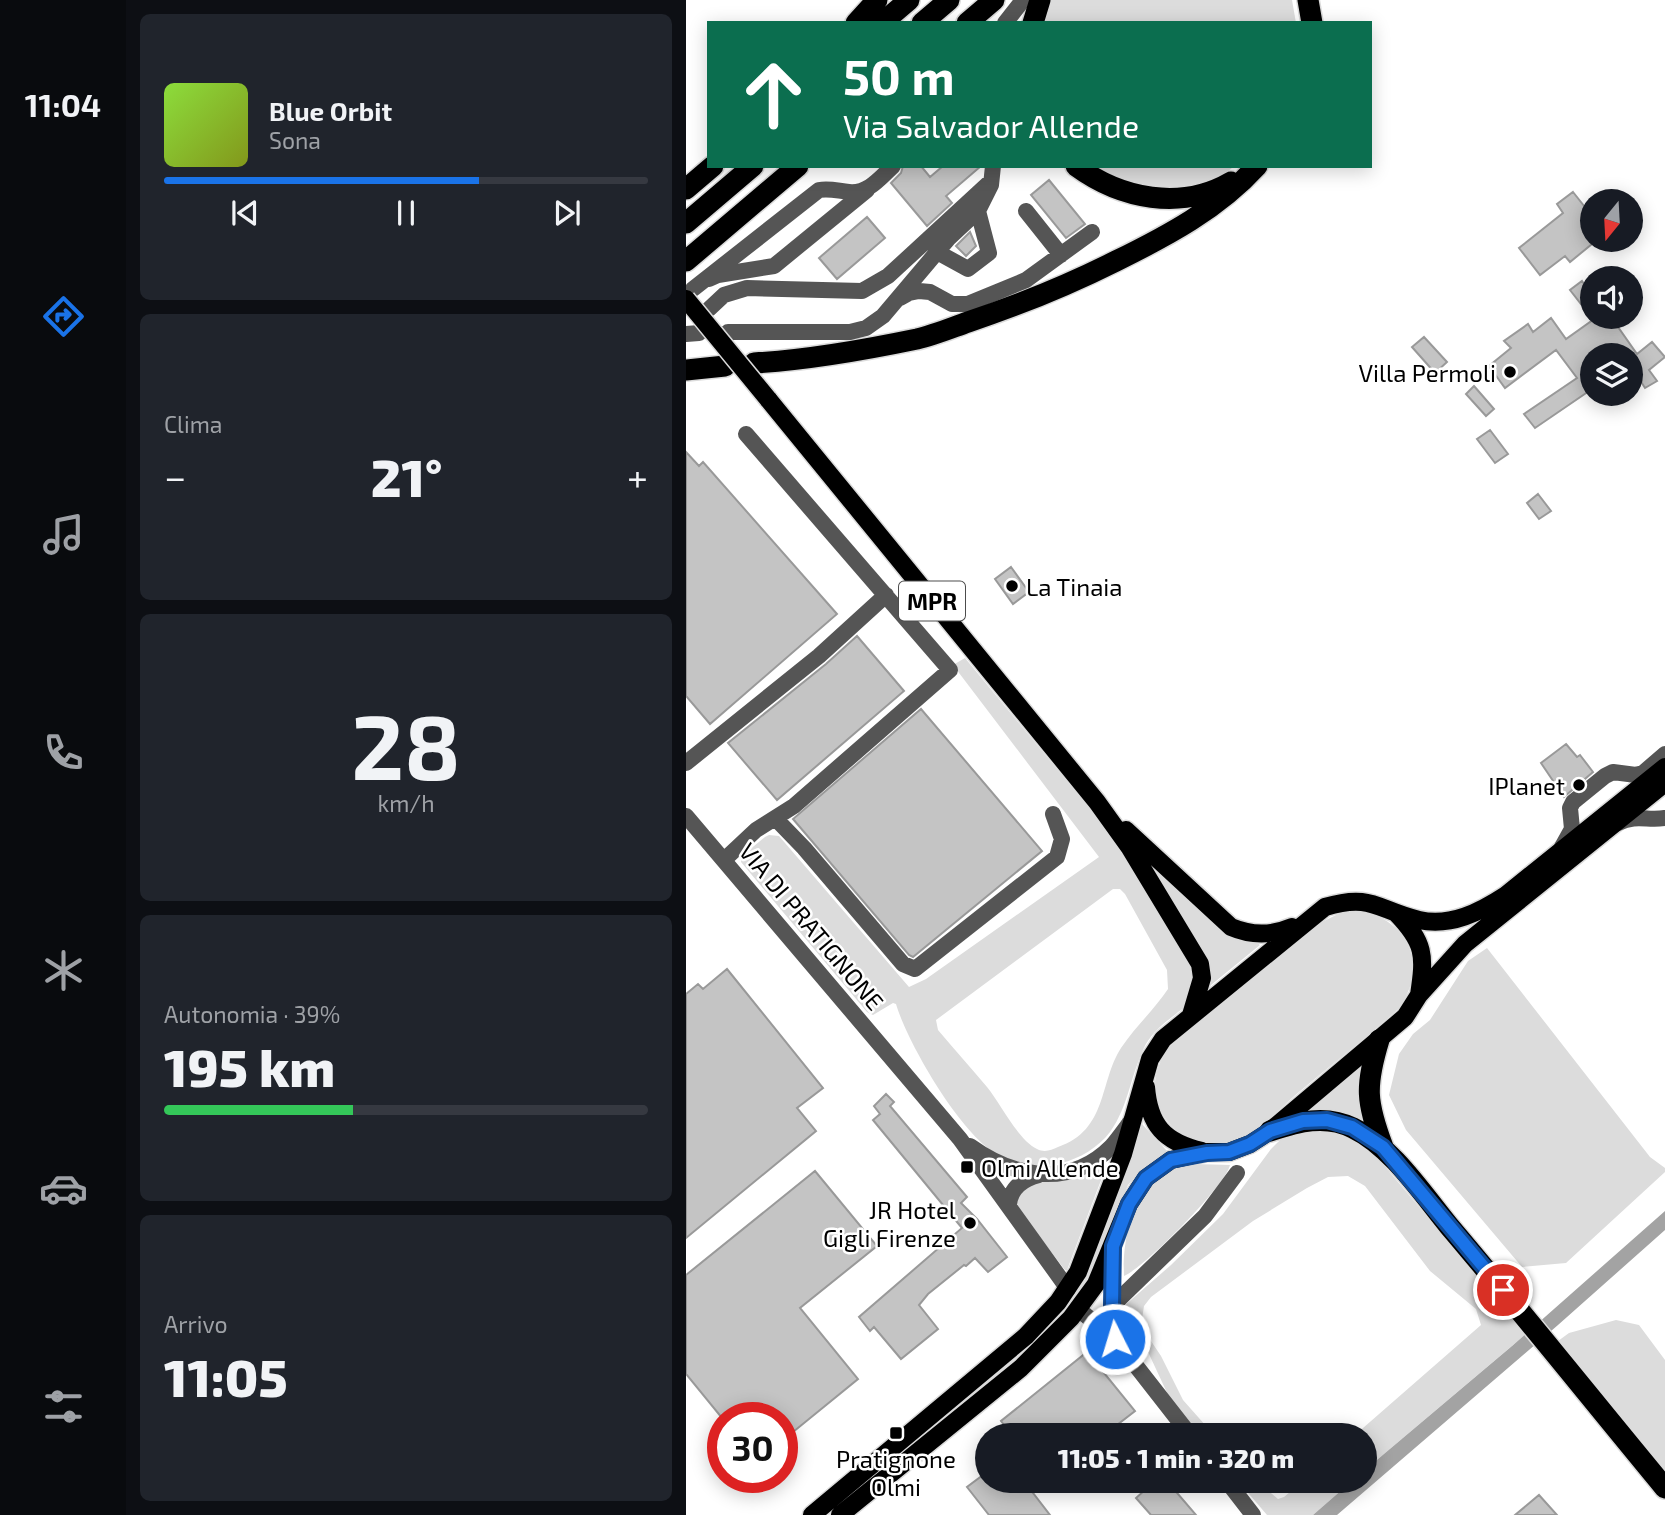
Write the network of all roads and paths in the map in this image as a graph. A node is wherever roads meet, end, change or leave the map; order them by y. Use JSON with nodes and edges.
{"nodes":[{"id":1,"x":877,"y":0,"type":"edge"},
{"id":2,"x":909,"y":0,"type":"edge"},
{"id":3,"x":949,"y":0,"type":"edge"},
{"id":4,"x":994,"y":0,"type":"edge"},
{"id":5,"x":1040,"y":0,"type":"edge"},
{"id":6,"x":1308,"y":0,"type":"edge"},
{"id":7,"x":858,"y":21,"type":"edge"},
{"id":8,"x":884,"y":21,"type":"edge"},
{"id":9,"x":924,"y":21,"type":"edge"},
{"id":10,"x":969,"y":21,"type":"edge"},
{"id":11,"x":1034,"y":21,"type":"edge"},
{"id":12,"x":1312,"y":21,"type":"edge"},
{"id":13,"x":707,"y":154,"type":"edge"},
{"id":14,"x":711,"y":168,"type":"edge"},
{"id":15,"x":751,"y":168,"type":"edge"},
{"id":16,"x":796,"y":168,"type":"edge"},
{"id":17,"x":891,"y":168,"type":"edge"},
{"id":18,"x":1079,"y":168,"type":"edge"},
{"id":19,"x":1253,"y":168,"type":"edge"},
{"id":20,"x":1255,"y":168,"type":"edge"},
{"id":21,"x":686,"y":171,"type":"edge"},
{"id":22,"x":992,"y":173,"type":"edge"},
{"id":23,"x":686,"y":189,"type":"edge"},
{"id":24,"x":867,"y":189,"type":"junction"},
{"id":25,"x":978,"y":211,"type":"junction"},
{"id":26,"x":1026,"y":211,"type":"dead end"},
{"id":27,"x":686,"y":223,"type":"edge"},
{"id":28,"x":1092,"y":232,"type":"dead end"},
{"id":29,"x":936,"y":253,"type":"junction"},
{"id":30,"x":1061,"y":255,"type":"junction"},
{"id":31,"x":686,"y":261,"type":"edge"},
{"id":32,"x":693,"y":290,"type":"edge"},
{"id":33,"x":939,"y":298,"type":"junction"},
{"id":34,"x":895,"y":301,"type":"junction"},
{"id":35,"x":709,"y":309,"type":"dead end"},
{"id":36,"x":728,"y":332,"type":"dead end"},
{"id":37,"x":754,"y":363,"type":"dead end"},
{"id":38,"x":725,"y":366,"type":"dead end"},
{"id":39,"x":686,"y":370,"type":"edge"},
{"id":40,"x":746,"y":434,"type":"dead end"},
{"id":41,"x":886,"y":595,"type":"junction"},
{"id":42,"x":1665,"y":754,"type":"edge"},
{"id":43,"x":686,"y":763,"type":"edge"},
{"id":44,"x":1665,"y":767,"type":"edge"},
{"id":45,"x":1665,"y":783,"type":"edge"},
{"id":46,"x":1097,"y":802,"type":"junction"},
{"id":47,"x":1053,"y":814,"type":"dead end"},
{"id":48,"x":686,"y":816,"type":"edge"},
{"id":49,"x":775,"y":818,"type":"junction"},
{"id":50,"x":1665,"y":818,"type":"edge"},
{"id":51,"x":1615,"y":824,"type":"junction"},
{"id":52,"x":1555,"y":856,"type":"junction"},
{"id":53,"x":724,"y":860,"type":"junction"},
{"id":54,"x":1394,"y":911,"type":"junction"},
{"id":55,"x":1302,"y":923,"type":"junction"},
{"id":56,"x":1419,"y":995,"type":"junction"},
{"id":57,"x":1191,"y":1015,"type":"junction"},
{"id":58,"x":1379,"y":1040,"type":"junction"},
{"id":59,"x":1146,"y":1080,"type":"junction"},
{"id":60,"x":1135,"y":1115,"type":"junction"},
{"id":61,"x":1270,"y":1131,"type":"junction"},
{"id":62,"x":960,"y":1139,"type":"junction"},
{"id":63,"x":1383,"y":1147,"type":"junction"},
{"id":64,"x":1207,"y":1153,"type":"junction"},
{"id":65,"x":1237,"y":1173,"type":"dead end"},
{"id":66,"x":1041,"y":1174,"type":"junction"},
{"id":67,"x":1009,"y":1204,"type":"junction"},
{"id":68,"x":1113,"y":1246,"type":"junction"},
{"id":69,"x":1068,"y":1289,"type":"junction"},
{"id":70,"x":1112,"y":1306,"type":"junction"},
{"id":71,"x":1078,"y":1309,"type":"junction"},
{"id":72,"x":1115,"y":1339,"type":"junction"},
{"id":73,"x":1181,"y":1423,"type":"edge"},
{"id":74,"x":1665,"y":1489,"type":"edge"},
{"id":75,"x":1236,"y":1493,"type":"edge"},
{"id":76,"x":812,"y":1515,"type":"edge"},
{"id":77,"x":840,"y":1515,"type":"edge"},
{"id":78,"x":1253,"y":1515,"type":"edge"}],
"edges":[{"from":1,"to":7,"type":"highway"},
{"from":2,"to":8,"type":"highway"},
{"from":3,"to":9,"type":"highway"},
{"from":4,"to":10,"type":"highway"},
{"from":5,"to":11,"type":"highway"},
{"from":6,"to":12,"type":"highway"},
{"from":13,"to":21,"type":"highway"},
{"from":14,"to":23,"type":"highway"},
{"from":15,"to":27,"type":"highway"},
{"from":16,"to":31,"type":"highway"},
{"from":17,"to":24,"type":"street"},
{"from":18,"to":19,"type":"highway"},
{"from":20,"to":37,"type":"highway"},
{"from":22,"to":25,"type":"street"},
{"from":22,"to":35,"type":"street"},
{"from":24,"to":32,"type":"street"},
{"from":24,"to":32,"type":"street"},
{"from":25,"to":29,"type":"street"},
{"from":25,"to":29,"type":"street"},
{"from":26,"to":30,"type":"street"},
{"from":28,"to":30,"type":"street"},
{"from":29,"to":33,"type":"street"},
{"from":29,"to":34,"type":"street"},
{"from":30,"to":33,"type":"street"},
{"from":32,"to":46,"type":"main road","number":"MPR","bridge":true},
{"from":33,"to":34,"type":"street"},
{"from":34,"to":36,"type":"street"},
{"from":38,"to":39,"type":"highway"},
{"from":40,"to":41,"type":"street"},
{"from":41,"to":43,"type":"street"},
{"from":41,"to":49,"type":"street"},
{"from":42,"to":52,"type":"street"},
{"from":44,"to":52,"type":"main road"},
{"from":45,"to":51,"type":"main road"},
{"from":46,"to":55,"type":"main road","number":"MPR"},
{"from":46,"to":57,"type":"main road","number":"MPR"},
{"from":47,"to":49,"type":"street"},
{"from":48,"to":53,"type":"street","name":"VIA DI PRATIGNONE"},
{"from":49,"to":53,"type":"street"},
{"from":50,"to":51,"type":"street"},
{"from":51,"to":56,"type":"main road"},
{"from":52,"to":54,"type":"main road"},
{"from":53,"to":62,"type":"street","name":"VIA DI PRATIGNONE"},
{"from":54,"to":55,"type":"main road"},
{"from":54,"to":56,"type":"main road"},
{"from":55,"to":57,"type":"main road"},
{"from":56,"to":58,"type":"main road"},
{"from":57,"to":59,"type":"main road"},
{"from":58,"to":61,"type":"main road"},
{"from":58,"to":63,"type":"highway"},
{"from":59,"to":60,"type":"main road"},
{"from":59,"to":64,"type":"main road"},
{"from":60,"to":66,"type":"street"},
{"from":60,"to":69,"type":"main road"},
{"from":61,"to":63,"type":"highway"},
{"from":61,"to":64,"type":"main road"},
{"from":62,"to":66,"type":"street"},
{"from":62,"to":67,"type":"street"},
{"from":63,"to":74,"type":"highway"},
{"from":64,"to":68,"type":"main road"},
{"from":65,"to":70,"type":"street"},
{"from":66,"to":67,"type":"street"},
{"from":67,"to":69,"type":"street"},
{"from":68,"to":70,"type":"street"},
{"from":68,"to":71,"type":"main road"},
{"from":69,"to":76,"type":"main road"},
{"from":70,"to":72,"type":"street"},
{"from":71,"to":72,"type":"street"},
{"from":71,"to":77,"type":"main road"},
{"from":72,"to":73,"type":"street"},
{"from":75,"to":78,"type":"street"}]}
